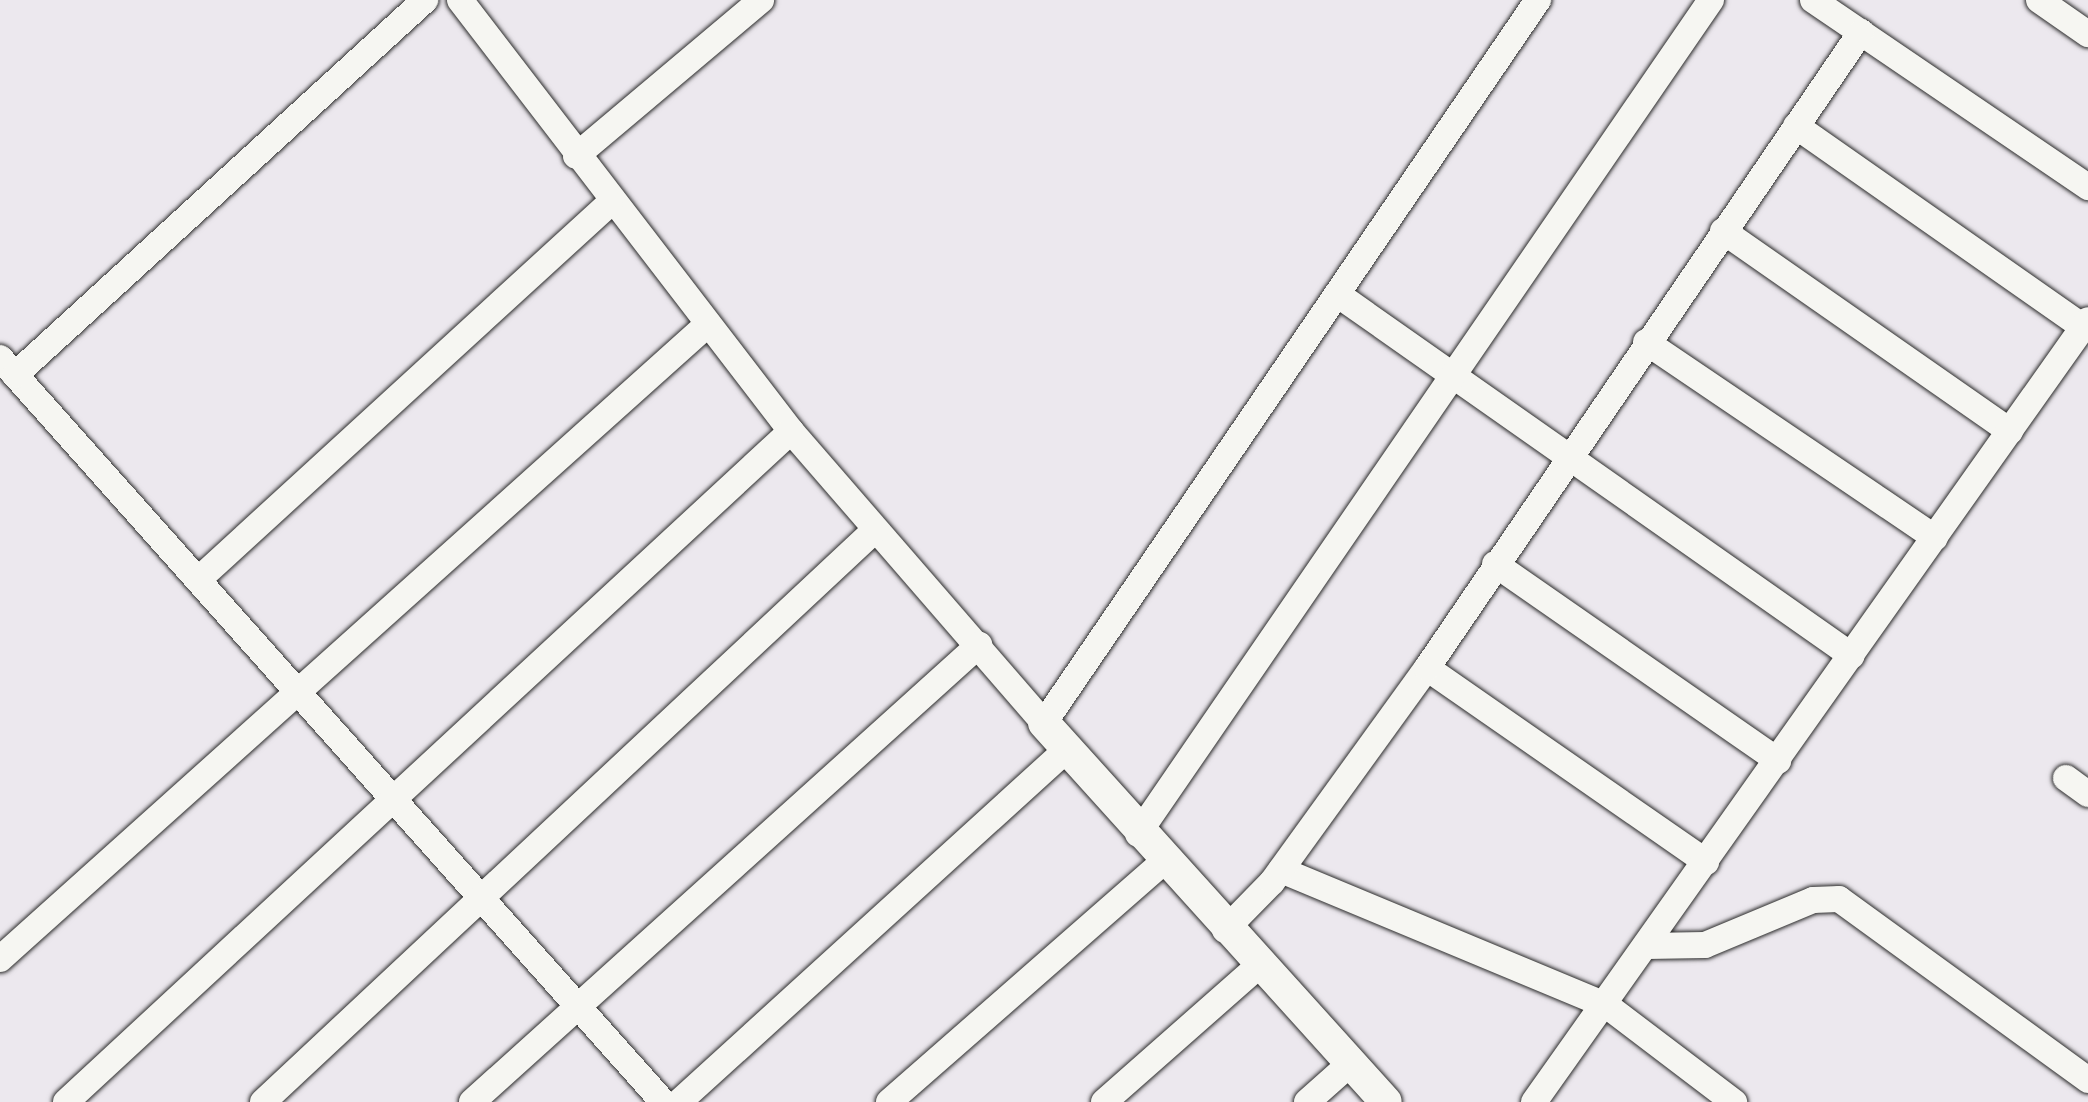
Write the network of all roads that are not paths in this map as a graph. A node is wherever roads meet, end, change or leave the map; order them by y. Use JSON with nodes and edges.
{"nodes":[{"id":1,"x":425,"y":0,"type":"edge"},
{"id":2,"x":460,"y":0,"type":"edge"},
{"id":3,"x":761,"y":0,"type":"edge"},
{"id":4,"x":1538,"y":0,"type":"edge"},
{"id":5,"x":1711,"y":0,"type":"edge"},
{"id":6,"x":1813,"y":0,"type":"edge"},
{"id":7,"x":2039,"y":0,"type":"edge"},
{"id":8,"x":1861,"y":32,"type":"junction"},
{"id":9,"x":2088,"y":34,"type":"edge"},
{"id":10,"x":1796,"y":126,"type":"junction"},
{"id":11,"x":576,"y":156,"type":"junction"},
{"id":12,"x":2088,"y":187,"type":"edge"},
{"id":13,"x":610,"y":203,"type":"junction"},
{"id":14,"x":1723,"y":231,"type":"junction"},
{"id":15,"x":1337,"y":294,"type":"junction"},
{"id":16,"x":708,"y":324,"type":"junction"},
{"id":17,"x":2086,"y":324,"type":"edge"},
{"id":18,"x":1646,"y":342,"type":"junction"},
{"id":19,"x":7,"y":367,"type":"edge"},
{"id":20,"x":1454,"y":376,"type":"junction"},
{"id":21,"x":791,"y":431,"type":"junction"},
{"id":22,"x":2010,"y":431,"type":"junction"},
{"id":23,"x":1567,"y":456,"type":"junction"},
{"id":24,"x":875,"y":530,"type":"junction"},
{"id":25,"x":1935,"y":538,"type":"junction"},
{"id":26,"x":1495,"y":564,"type":"junction"},
{"id":27,"x":198,"y":580,"type":"junction"},
{"id":28,"x":979,"y":645,"type":"junction"},
{"id":29,"x":1852,"y":656,"type":"junction"},
{"id":30,"x":1427,"y":668,"type":"junction"},
{"id":31,"x":294,"y":688,"type":"junction"},
{"id":32,"x":1044,"y":723,"type":"junction"},
{"id":33,"x":1065,"y":751,"type":"junction"},
{"id":34,"x":1778,"y":761,"type":"junction"},
{"id":35,"x":2066,"y":778,"type":"dead end"},
{"id":36,"x":2088,"y":794,"type":"edge"},
{"id":37,"x":394,"y":800,"type":"junction"},
{"id":38,"x":1138,"y":834,"type":"junction"},
{"id":39,"x":1163,"y":862,"type":"junction"},
{"id":40,"x":1706,"y":862,"type":"junction"},
{"id":41,"x":1281,"y":870,"type":"junction"},
{"id":42,"x":481,"y":898,"type":"junction"},
{"id":43,"x":1225,"y":930,"type":"junction"},
{"id":44,"x":1647,"y":946,"type":"junction"},
{"id":45,"x":0,"y":959,"type":"edge"},
{"id":46,"x":1258,"y":966,"type":"junction"},
{"id":47,"x":1606,"y":1005,"type":"junction"},
{"id":48,"x":578,"y":1007,"type":"junction"},
{"id":49,"x":1351,"y":1063,"type":"junction"},
{"id":50,"x":2088,"y":1080,"type":"edge"},
{"id":51,"x":66,"y":1102,"type":"edge"},
{"id":52,"x":263,"y":1102,"type":"edge"},
{"id":53,"x":472,"y":1102,"type":"edge"},
{"id":54,"x":663,"y":1102,"type":"edge"},
{"id":55,"x":679,"y":1102,"type":"edge"},
{"id":56,"x":889,"y":1102,"type":"edge"},
{"id":57,"x":1104,"y":1102,"type":"edge"},
{"id":58,"x":1307,"y":1102,"type":"edge"},
{"id":59,"x":1386,"y":1102,"type":"edge"},
{"id":60,"x":1534,"y":1102,"type":"edge"},
{"id":61,"x":1734,"y":1102,"type":"edge"}],
"edges":[{"from":1,"to":19,"type":"street"},
{"from":2,"to":11,"type":"street"},
{"from":3,"to":11,"type":"street"},
{"from":4,"to":15,"type":"street"},
{"from":5,"to":20,"type":"street"},
{"from":6,"to":8,"type":"street"},
{"from":7,"to":9,"type":"street"},
{"from":8,"to":10,"type":"street"},
{"from":8,"to":12,"type":"street"},
{"from":10,"to":14,"type":"street"},
{"from":10,"to":17,"type":"street"},
{"from":11,"to":13,"type":"street"},
{"from":13,"to":16,"type":"street"},
{"from":13,"to":27,"type":"street"},
{"from":14,"to":18,"type":"street"},
{"from":14,"to":22,"type":"street"},
{"from":15,"to":20,"type":"street"},
{"from":15,"to":32,"type":"street"},
{"from":16,"to":21,"type":"street"},
{"from":16,"to":31,"type":"street"},
{"from":17,"to":22,"type":"street"},
{"from":18,"to":23,"type":"street"},
{"from":18,"to":25,"type":"street"},
{"from":19,"to":27,"type":"street"},
{"from":20,"to":23,"type":"street"},
{"from":20,"to":38,"type":"street"},
{"from":21,"to":24,"type":"street"},
{"from":21,"to":37,"type":"street"},
{"from":22,"to":25,"type":"street"},
{"from":23,"to":26,"type":"street"},
{"from":23,"to":29,"type":"street"},
{"from":24,"to":28,"type":"street"},
{"from":24,"to":42,"type":"street"},
{"from":25,"to":29,"type":"street"},
{"from":26,"to":30,"type":"street"},
{"from":26,"to":34,"type":"street"},
{"from":27,"to":31,"type":"street"},
{"from":28,"to":32,"type":"street"},
{"from":28,"to":48,"type":"street"},
{"from":29,"to":34,"type":"street"},
{"from":30,"to":40,"type":"street"},
{"from":30,"to":41,"type":"street"},
{"from":31,"to":37,"type":"street"},
{"from":31,"to":45,"type":"street"},
{"from":32,"to":33,"type":"street"},
{"from":33,"to":38,"type":"street"},
{"from":33,"to":55,"type":"street"},
{"from":34,"to":40,"type":"street"},
{"from":35,"to":36,"type":"street"},
{"from":37,"to":42,"type":"street"},
{"from":37,"to":51,"type":"street"},
{"from":38,"to":39,"type":"street"},
{"from":39,"to":43,"type":"street"},
{"from":39,"to":56,"type":"street"},
{"from":40,"to":44,"type":"street"},
{"from":41,"to":43,"type":"street"},
{"from":41,"to":47,"type":"street"},
{"from":42,"to":48,"type":"street"},
{"from":42,"to":52,"type":"street"},
{"from":43,"to":46,"type":"street"},
{"from":44,"to":47,"type":"street"},
{"from":44,"to":50,"type":"street"},
{"from":46,"to":49,"type":"street"},
{"from":46,"to":57,"type":"street"},
{"from":47,"to":60,"type":"street"},
{"from":47,"to":61,"type":"street"},
{"from":48,"to":53,"type":"street"},
{"from":48,"to":54,"type":"street"},
{"from":49,"to":58,"type":"street"},
{"from":49,"to":59,"type":"street"}]}
